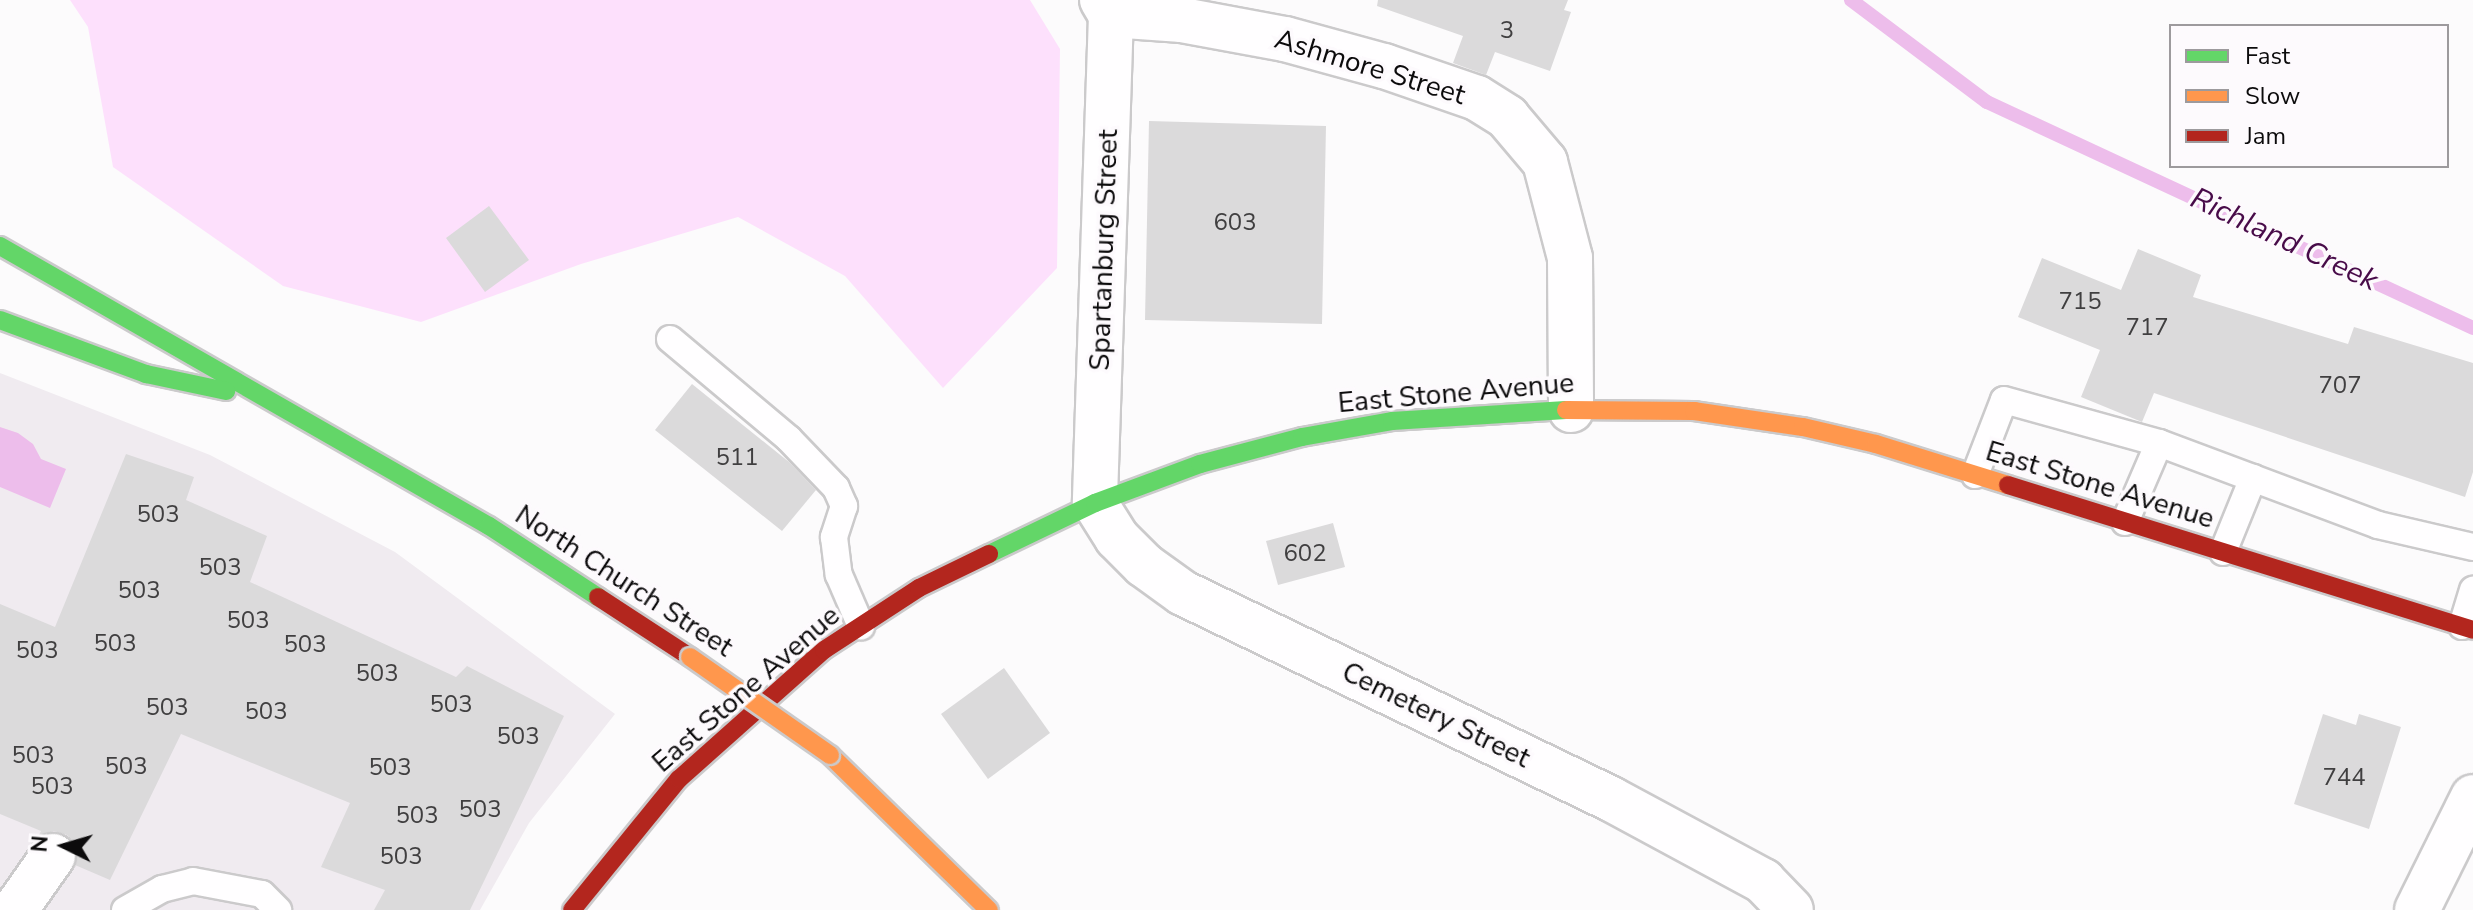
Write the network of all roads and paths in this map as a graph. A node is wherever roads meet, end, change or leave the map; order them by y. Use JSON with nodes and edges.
{"nodes":[{"id":1,"x":1106,"y":8,"type":"edge"},
{"id":2,"x":0,"y":246,"type":"edge"},
{"id":3,"x":28,"y":283,"type":"dead end"},
{"id":4,"x":96,"y":303,"type":"junction"},
{"id":5,"x":0,"y":320,"type":"edge"},
{"id":6,"x":670,"y":339,"type":"dead end"},
{"id":7,"x":271,"y":401,"type":"junction"},
{"id":8,"x":1571,"y":410,"type":"junction"},
{"id":9,"x":2159,"y":443,"type":"junction"},
{"id":10,"x":1975,"y":475,"type":"junction"},
{"id":11,"x":2253,"y":478,"type":"junction"},
{"id":12,"x":1095,"y":503,"type":"junction"},
{"id":13,"x":2125,"y":522,"type":"junction"},
{"id":14,"x":2473,"y":547,"type":"edge"},
{"id":15,"x":2223,"y":552,"type":"junction"},
{"id":16,"x":2473,"y":590,"type":"edge"},
{"id":17,"x":861,"y":626,"type":"junction"},
{"id":18,"x":2468,"y":628,"type":"edge"},
{"id":19,"x":2473,"y":797,"type":"edge"},
{"id":20,"x":53,"y":856,"type":"dead end"},
{"id":21,"x":0,"y":893,"type":"edge"},
{"id":22,"x":15,"y":910,"type":"edge"},
{"id":23,"x":42,"y":910,"type":"edge"},
{"id":24,"x":125,"y":910,"type":"edge"},
{"id":25,"x":278,"y":910,"type":"edge"},
{"id":26,"x":572,"y":910,"type":"edge"},
{"id":27,"x":989,"y":910,"type":"edge"},
{"id":28,"x":1791,"y":910,"type":"edge"},
{"id":29,"x":2417,"y":910,"type":"edge"}],
"edges":[{"from":1,"to":8,"type":"street","name":"Ashmore Street"},
{"from":1,"to":12,"type":"street","name":"Spartanburg Street"},
{"from":2,"to":4,"type":"main road","name":"North Church Street"},
{"from":3,"to":4,"type":"main road"},
{"from":4,"to":7,"type":"main road","name":"North Church Street"},
{"from":5,"to":7,"type":"main road","name":"North Church Street"},
{"from":6,"to":17,"type":"lane"},
{"from":7,"to":27,"type":"main road","name":"North Church Street","bridge":true},
{"from":8,"to":10,"type":"main road","name":"East Stone Avenue"},
{"from":8,"to":12,"type":"main road","name":"East Stone Avenue"},
{"from":9,"to":10,"type":"lane"},
{"from":9,"to":11,"type":"lane"},
{"from":9,"to":13,"type":"lane"},
{"from":10,"to":13,"type":"main road","name":"East Stone Avenue"},
{"from":11,"to":14,"type":"lane"},
{"from":11,"to":15,"type":"lane"},
{"from":12,"to":17,"type":"main road","name":"East Stone Avenue"},
{"from":12,"to":28,"type":"street","name":"Cemetery Street"},
{"from":13,"to":15,"type":"main road","name":"East Stone Avenue"},
{"from":15,"to":18,"type":"main road","name":"East Stone Avenue"},
{"from":16,"to":18,"type":"lane"},
{"from":17,"to":26,"type":"main road","name":"East Stone Avenue"},
{"from":19,"to":29,"type":"street"},
{"from":20,"to":22,"type":"street","bridge":true},
{"from":21,"to":23,"type":"lane"},
{"from":24,"to":25,"type":"lane"}]}
